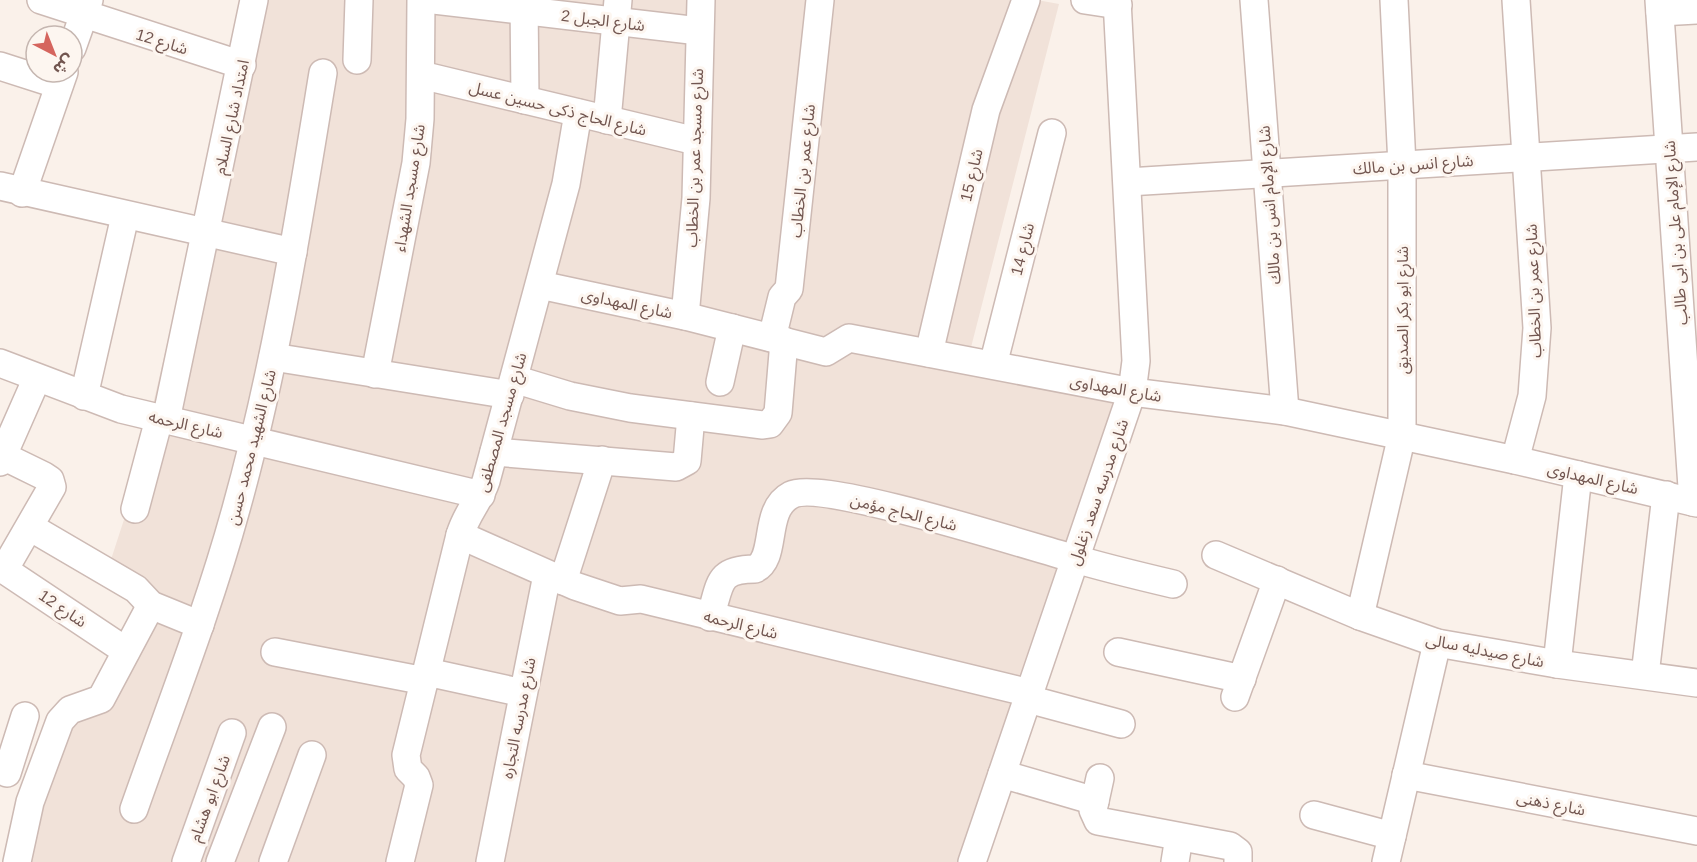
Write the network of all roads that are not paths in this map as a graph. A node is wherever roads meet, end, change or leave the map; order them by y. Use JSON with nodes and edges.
{"nodes":[{"id":1,"x":40,"y":0,"type":"edge"},
{"id":2,"x":254,"y":0,"type":"edge"},
{"id":3,"x":359,"y":0,"type":"edge"},
{"id":4,"x":421,"y":0,"type":"edge"},
{"id":5,"x":434,"y":0,"type":"edge"},
{"id":6,"x":701,"y":0,"type":"edge"},
{"id":7,"x":820,"y":0,"type":"edge"},
{"id":8,"x":1026,"y":0,"type":"edge"},
{"id":9,"x":1085,"y":0,"type":"edge"},
{"id":10,"x":1254,"y":0,"type":"edge"},
{"id":11,"x":1394,"y":0,"type":"edge"},
{"id":12,"x":1516,"y":0,"type":"edge"},
{"id":13,"x":1118,"y":3,"type":"edge"},
{"id":14,"x":524,"y":6,"type":"edge"},
{"id":15,"x":1659,"y":6,"type":"edge"},
{"id":16,"x":86,"y":8,"type":"edge"},
{"id":17,"x":1697,"y":10,"type":"edge"},
{"id":18,"x":617,"y":11,"type":"edge"},
{"id":19,"x":80,"y":24,"type":"edge"},
{"id":20,"x":699,"y":31,"type":"junction"},
{"id":21,"x":357,"y":60,"type":"dead end"},
{"id":22,"x":242,"y":65,"type":"junction"},
{"id":23,"x":0,"y":66,"type":"edge"},
{"id":24,"x":24,"y":71,"type":"edge"},
{"id":25,"x":323,"y":74,"type":"dead end"},
{"id":26,"x":421,"y":75,"type":"junction"},
{"id":27,"x":59,"y":84,"type":"edge"},
{"id":28,"x":525,"y":100,"type":"junction"},
{"id":29,"x":578,"y":113,"type":"junction"},
{"id":30,"x":607,"y":120,"type":"junction"},
{"id":31,"x":1052,"y":134,"type":"dead end"},
{"id":32,"x":696,"y":141,"type":"junction"},
{"id":33,"x":1697,"y":147,"type":"edge"},
{"id":34,"x":1669,"y":148,"type":"junction"},
{"id":35,"x":1526,"y":157,"type":"junction"},
{"id":36,"x":1402,"y":165,"type":"junction"},
{"id":37,"x":1267,"y":173,"type":"junction"},
{"id":38,"x":1128,"y":182,"type":"junction"},
{"id":39,"x":11,"y":189,"type":"edge"},
{"id":40,"x":125,"y":216,"type":"junction"},
{"id":41,"x":207,"y":234,"type":"junction"},
{"id":42,"x":293,"y":252,"type":"junction"},
{"id":43,"x":540,"y":285,"type":"junction"},
{"id":44,"x":685,"y":316,"type":"junction"},
{"id":45,"x":732,"y":328,"type":"junction"},
{"id":46,"x":778,"y":340,"type":"junction"},
{"id":47,"x":928,"y":353,"type":"junction"},
{"id":48,"x":273,"y":357,"type":"junction"},
{"id":49,"x":0,"y":363,"type":"edge"},
{"id":50,"x":993,"y":365,"type":"junction"},
{"id":51,"x":375,"y":374,"type":"junction"},
{"id":52,"x":37,"y":378,"type":"junction"},
{"id":53,"x":720,"y":382,"type":"dead end"},
{"id":54,"x":512,"y":387,"type":"junction"},
{"id":55,"x":1132,"y":392,"type":"junction"},
{"id":56,"x":84,"y":396,"type":"junction"},
{"id":57,"x":1285,"y":411,"type":"junction"},
{"id":58,"x":691,"y":416,"type":"junction"},
{"id":59,"x":162,"y":420,"type":"junction"},
{"id":60,"x":1402,"y":435,"type":"junction"},
{"id":61,"x":254,"y":440,"type":"junction"},
{"id":62,"x":495,"y":452,"type":"junction"},
{"id":63,"x":1,"y":459,"type":"edge"},
{"id":64,"x":602,"y":460,"type":"junction"},
{"id":65,"x":1515,"y":460,"type":"junction"},
{"id":66,"x":1578,"y":474,"type":"junction"},
{"id":67,"x":482,"y":495,"type":"junction"},
{"id":68,"x":1666,"y":495,"type":"junction"},
{"id":69,"x":1695,"y":502,"type":"edge"},
{"id":70,"x":135,"y":509,"type":"dead end"},
{"id":71,"x":30,"y":527,"type":"junction"},
{"id":72,"x":460,"y":535,"type":"junction"},
{"id":73,"x":1216,"y":555,"type":"dead end"},
{"id":74,"x":1074,"y":559,"type":"junction"},
{"id":75,"x":2,"y":568,"type":"edge"},
{"id":76,"x":555,"y":578,"type":"junction"},
{"id":77,"x":1277,"y":580,"type":"junction"},
{"id":78,"x":1173,"y":584,"type":"dead end"},
{"id":79,"x":151,"y":605,"type":"junction"},
{"id":80,"x":1360,"y":616,"type":"junction"},
{"id":81,"x":710,"y":617,"type":"junction"},
{"id":82,"x":200,"y":625,"type":"junction"},
{"id":83,"x":1437,"y":643,"type":"junction"},
{"id":84,"x":126,"y":651,"type":"junction"},
{"id":85,"x":275,"y":652,"type":"dead end"},
{"id":86,"x":1118,"y":652,"type":"dead end"},
{"id":87,"x":1557,"y":664,"type":"junction"},
{"id":88,"x":1645,"y":675,"type":"junction"},
{"id":89,"x":426,"y":676,"type":"junction"},
{"id":90,"x":1697,"y":683,"type":"edge"},
{"id":91,"x":523,"y":693,"type":"junction"},
{"id":92,"x":1029,"y":696,"type":"junction"},
{"id":93,"x":25,"y":716,"type":"dead end"},
{"id":94,"x":1121,"y":724,"type":"dead end"},
{"id":95,"x":272,"y":727,"type":"dead end"},
{"id":96,"x":232,"y":733,"type":"dead end"},
{"id":97,"x":312,"y":755,"type":"dead end"},
{"id":98,"x":3,"y":772,"type":"edge"},
{"id":99,"x":1002,"y":774,"type":"junction"},
{"id":100,"x":1406,"y":775,"type":"junction"},
{"id":101,"x":37,"y":782,"type":"junction"},
{"id":102,"x":134,"y":809,"type":"dead end"},
{"id":103,"x":1314,"y":815,"type":"dead end"},
{"id":104,"x":1697,"y":831,"type":"edge"},
{"id":105,"x":1389,"y":849,"type":"edge"},
{"id":106,"x":1177,"y":850,"type":"edge"},
{"id":107,"x":16,"y":862,"type":"edge"},
{"id":108,"x":186,"y":862,"type":"edge"},
{"id":109,"x":220,"y":862,"type":"edge"},
{"id":110,"x":273,"y":862,"type":"edge"},
{"id":111,"x":400,"y":862,"type":"edge"},
{"id":112,"x":490,"y":862,"type":"edge"},
{"id":113,"x":972,"y":862,"type":"edge"},
{"id":114,"x":1238,"y":862,"type":"edge"}],
"edges":[{"from":1,"to":16,"type":"street","name":"شارع 12"},
{"from":2,"to":22,"type":"street","name":"امتداد شارع السلام"},
{"from":3,"to":21,"type":"street"},
{"from":4,"to":26,"type":"street","name":"شارع مسجد الشهداء"},
{"from":5,"to":14,"type":"street","name":"شارع الجبل 2"},
{"from":6,"to":20,"type":"street","name":"شارع مسجد عمر بن الخطاب"},
{"from":7,"to":46,"type":"street","name":"شارع عمر بن الخطاب"},
{"from":8,"to":47,"type":"street","name":"شارع 15"},
{"from":9,"to":13,"type":"street"},
{"from":10,"to":37,"type":"street","name":"شارع الإمام انس بن مالك"},
{"from":11,"to":36,"type":"street","name":"شارع ابو بكر الصديق"},
{"from":12,"to":35,"type":"street","name":"شارع عمر بن الخطاب"},
{"from":13,"to":38,"type":"street","name":"شارع مدرسه سعد زغلول"},
{"from":14,"to":18,"type":"street","name":"شارع الجبل 2"},
{"from":14,"to":28,"type":"street"},
{"from":15,"to":17,"type":"street"},
{"from":15,"to":34,"type":"street","name":"شارع الإمام على بن ابى طالب"},
{"from":16,"to":19,"type":"street"},
{"from":16,"to":22,"type":"street","name":"شارع 12"},
{"from":18,"to":20,"type":"street","name":"شارع الجبل 2"},
{"from":18,"to":30,"type":"street"},
{"from":20,"to":32,"type":"street","name":"شارع مسجد عمر بن الخطاب"},
{"from":22,"to":41,"type":"street","name":"امتداد شارع السلام"},
{"from":23,"to":24,"type":"street"},
{"from":25,"to":42,"type":"street","name":"شارع الشهيد محمد حسن"},
{"from":26,"to":28,"type":"street","name":"شارع الحاج ذكى حسين عسل"},
{"from":26,"to":51,"type":"street","name":"شارع مسجد الشهداء"},
{"from":27,"to":39,"type":"street"},
{"from":28,"to":29,"type":"street","name":"شارع الحاج ذكى حسين عسل"},
{"from":29,"to":30,"type":"street","name":"شارع الحاج ذكى حسين عسل"},
{"from":29,"to":43,"type":"street","name":"شارع مسجد المصطفى"},
{"from":30,"to":32,"type":"street","name":"شارع الحاج ذكى حسين عسل"},
{"from":31,"to":50,"type":"street","name":"شارع 14"},
{"from":32,"to":44,"type":"street","name":"شارع مسجد عمر بن الخطاب"},
{"from":33,"to":34,"type":"street","name":"شارع انس بن مالك"},
{"from":34,"to":35,"type":"street","name":"شارع انس بن مالك"},
{"from":34,"to":69,"type":"street","name":"شارع الإمام على بن ابى طالب"},
{"from":35,"to":36,"type":"street","name":"شارع انس بن مالك"},
{"from":35,"to":65,"type":"street","name":"شارع عمر بن الخطاب"},
{"from":36,"to":37,"type":"street","name":"شارع انس بن مالك"},
{"from":36,"to":60,"type":"street","name":"شارع ابو بكر الصديق"},
{"from":37,"to":38,"type":"street","name":"شارع انس بن مالك"},
{"from":37,"to":57,"type":"street","name":"شارع الإمام انس بن مالك"},
{"from":38,"to":55,"type":"street","name":"شارع مدرسه سعد زغلول"},
{"from":39,"to":40,"type":"street"},
{"from":40,"to":41,"type":"street"},
{"from":40,"to":56,"type":"street"},
{"from":41,"to":42,"type":"street"},
{"from":41,"to":59,"type":"street","name":"امتداد شارع السلام"},
{"from":42,"to":48,"type":"street","name":"شارع الشهيد محمد حسن"},
{"from":43,"to":44,"type":"street","name":"شارع المهداوى"},
{"from":43,"to":54,"type":"street","name":"شارع مسجد المصطفى"},
{"from":44,"to":45,"type":"street","name":"شارع المهداوى"},
{"from":45,"to":46,"type":"street","name":"شارع المهداوى"},
{"from":45,"to":53,"type":"street"},
{"from":46,"to":47,"type":"street","name":"شارع المهداوى"},
{"from":46,"to":58,"type":"street","name":"شارع عمر بن الخطاب"},
{"from":47,"to":50,"type":"street","name":"شارع المهداوى"},
{"from":48,"to":51,"type":"street"},
{"from":48,"to":61,"type":"street","name":"شارع الشهيد محمد حسن"},
{"from":49,"to":52,"type":"street","name":"شارع الرحمه"},
{"from":50,"to":55,"type":"street","name":"شارع المهداوى"},
{"from":51,"to":54,"type":"street"},
{"from":52,"to":56,"type":"street","name":"شارع الرحمه"},
{"from":52,"to":63,"type":"street"},
{"from":54,"to":58,"type":"street"},
{"from":54,"to":62,"type":"street","name":"شارع مسجد المصطفى"},
{"from":55,"to":57,"type":"street","name":"شارع المهداوى"},
{"from":55,"to":74,"type":"street","name":"شارع مدرسه سعد زغلول"},
{"from":56,"to":59,"type":"street","name":"شارع الرحمه"},
{"from":57,"to":60,"type":"street","name":"شارع المهداوى"},
{"from":58,"to":64,"type":"street"},
{"from":59,"to":61,"type":"street","name":"شارع الرحمه"},
{"from":59,"to":70,"type":"street","name":"امتداد شارع السلام"},
{"from":60,"to":65,"type":"street","name":"شارع المهداوى"},
{"from":60,"to":80,"type":"street","name":"شارع ابو بكر الصديق"},
{"from":61,"to":67,"type":"street","name":"شارع الرحمه"},
{"from":61,"to":82,"type":"street","name":"شارع الشهيد محمد حسن"},
{"from":62,"to":64,"type":"street"},
{"from":62,"to":67,"type":"street","name":"شارع مسجد المصطفى"},
{"from":63,"to":71,"type":"street"},
{"from":64,"to":76,"type":"street","name":"شارع مدرسه التجاره"},
{"from":65,"to":66,"type":"street","name":"شارع المهداوى"},
{"from":66,"to":68,"type":"street","name":"شارع المهداوى"},
{"from":66,"to":87,"type":"street"},
{"from":67,"to":72,"type":"street","name":"شارع مسجد المصطفى"},
{"from":68,"to":69,"type":"street","name":"شارع المهداوى"},
{"from":68,"to":88,"type":"street"},
{"from":71,"to":75,"type":"street"},
{"from":71,"to":79,"type":"street"},
{"from":72,"to":76,"type":"street","name":"شارع الرحمه"},
{"from":72,"to":89,"type":"street","name":"شارع مسجد المصطفى"},
{"from":73,"to":77,"type":"street","name":"شارع صيدليه سالى"},
{"from":74,"to":78,"type":"street","name":"شارع الحاج مؤمن"},
{"from":74,"to":81,"type":"street","name":"شارع الحاج مؤمن"},
{"from":74,"to":92,"type":"street","name":"شارع مدرسه سعد زغلول"},
{"from":75,"to":84,"type":"street","name":"شارع 12"},
{"from":76,"to":81,"type":"street","name":"شارع الرحمه"},
{"from":76,"to":91,"type":"street","name":"شارع مدرسه التجاره"},
{"from":77,"to":80,"type":"street","name":"شارع صيدليه سالى"},
{"from":77,"to":86,"type":"street"},
{"from":79,"to":82,"type":"street"},
{"from":79,"to":84,"type":"street"},
{"from":80,"to":83,"type":"street","name":"شارع صيدليه سالى"},
{"from":81,"to":92,"type":"street","name":"شارع الرحمه"},
{"from":82,"to":102,"type":"street","name":"شارع الشهيد محمد حسن"},
{"from":83,"to":87,"type":"street","name":"شارع صيدليه سالى"},
{"from":83,"to":100,"type":"street"},
{"from":84,"to":101,"type":"street"},
{"from":85,"to":89,"type":"street"},
{"from":87,"to":88,"type":"street","name":"شارع صيدليه سالى"},
{"from":88,"to":90,"type":"street","name":"شارع صيدليه سالى"},
{"from":89,"to":91,"type":"street"},
{"from":89,"to":111,"type":"street","name":"شارع مسجد المصطفى"},
{"from":91,"to":112,"type":"street","name":"شارع مدرسه التجاره"},
{"from":92,"to":94,"type":"street","name":"شارع الرحمه"},
{"from":92,"to":99,"type":"street","name":"شارع مدرسه سعد زغلول"},
{"from":93,"to":98,"type":"street"},
{"from":95,"to":109,"type":"street"},
{"from":96,"to":108,"type":"street","name":"شارع ابو هشام"},
{"from":97,"to":110,"type":"street"},
{"from":98,"to":101,"type":"street"},
{"from":99,"to":106,"type":"street"},
{"from":99,"to":113,"type":"street","name":"شارع مدرسه سعد زغلول"},
{"from":100,"to":104,"type":"street","name":"شارع ذهنى"},
{"from":100,"to":105,"type":"street"},
{"from":101,"to":107,"type":"street"},
{"from":103,"to":105,"type":"street"},
{"from":106,"to":114,"type":"street"}]}
